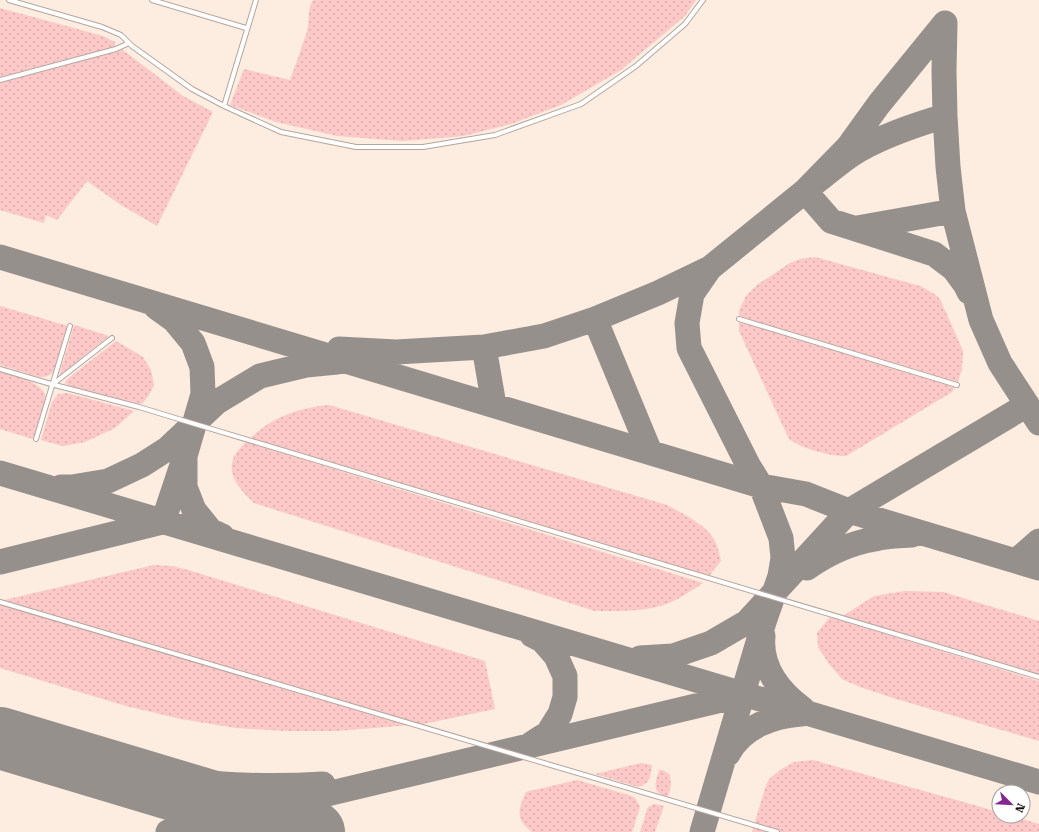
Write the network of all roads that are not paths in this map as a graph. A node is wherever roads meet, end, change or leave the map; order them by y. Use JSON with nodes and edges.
{"nodes":[{"id":1,"x":9,"y":0,"type":"edge"},
{"id":2,"x":152,"y":0,"type":"edge"},
{"id":3,"x":256,"y":0,"type":"edge"},
{"id":4,"x":703,"y":0,"type":"edge"},
{"id":5,"x":246,"y":28,"type":"junction"},
{"id":6,"x":129,"y":42,"type":"junction"},
{"id":7,"x":0,"y":80,"type":"edge"},
{"id":8,"x":224,"y":106,"type":"junction"},
{"id":9,"x":738,"y":320,"type":"dead end"},
{"id":10,"x":70,"y":326,"type":"dead end"},
{"id":11,"x":112,"y":338,"type":"dead end"},
{"id":12,"x":0,"y":369,"type":"edge"},
{"id":13,"x":53,"y":385,"type":"junction"},
{"id":14,"x":957,"y":385,"type":"dead end"},
{"id":15,"x":36,"y":439,"type":"dead end"},
{"id":16,"x":0,"y":602,"type":"edge"},
{"id":17,"x":1039,"y":677,"type":"edge"},
{"id":18,"x":777,"y":832,"type":"edge"}],
"edges":[{"from":1,"to":6,"type":"lane"},
{"from":2,"to":5,"type":"lane"},
{"from":3,"to":5,"type":"lane"},
{"from":4,"to":8,"type":"lane"},
{"from":5,"to":8,"type":"lane"},
{"from":6,"to":7,"type":"lane"},
{"from":6,"to":8,"type":"lane"},
{"from":9,"to":14,"type":"lane"},
{"from":10,"to":13,"type":"lane"},
{"from":11,"to":13,"type":"lane"},
{"from":12,"to":13,"type":"lane"},
{"from":13,"to":15,"type":"lane"},
{"from":13,"to":17,"type":"lane"},
{"from":16,"to":18,"type":"lane"}]}
